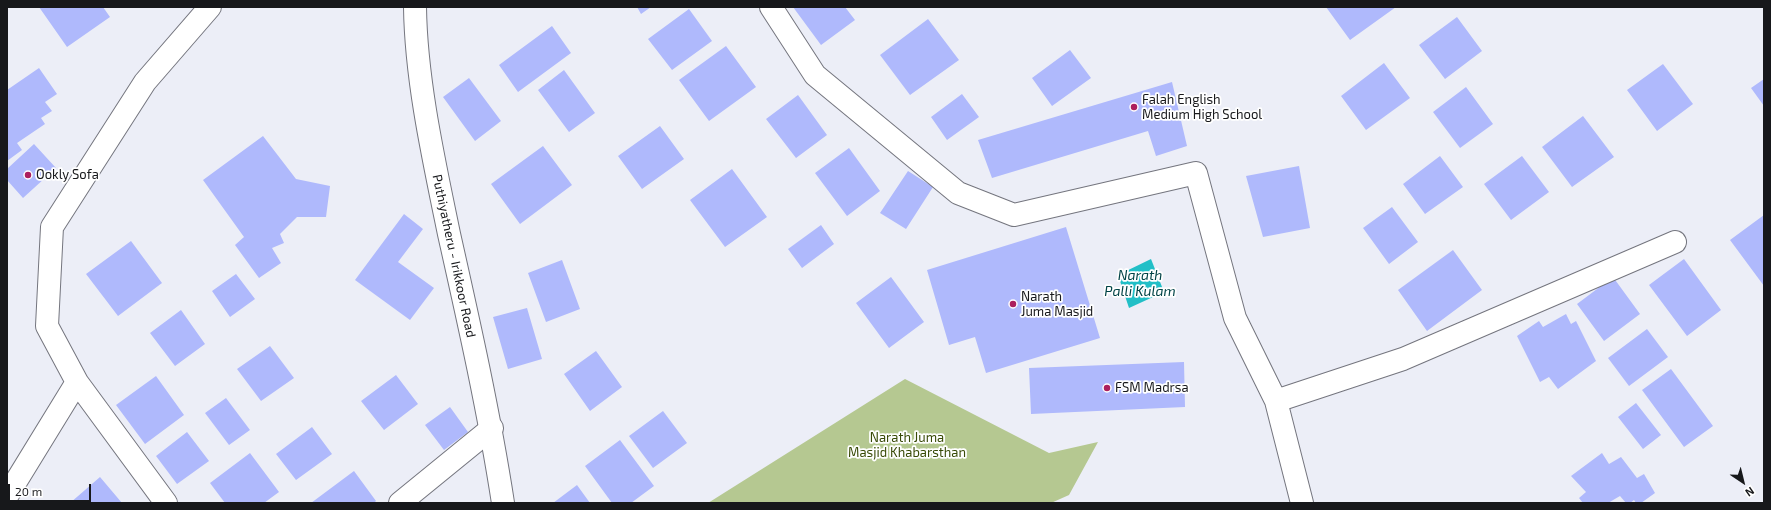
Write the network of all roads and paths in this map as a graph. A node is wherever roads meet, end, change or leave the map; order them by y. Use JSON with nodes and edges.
{"nodes":[{"id":1,"x":210,"y":7,"type":"edge"},
{"id":2,"x":415,"y":7,"type":"edge"},
{"id":3,"x":771,"y":7,"type":"edge"},
{"id":4,"x":1675,"y":242,"type":"dead end"},
{"id":5,"x":77,"y":382,"type":"junction"},
{"id":6,"x":1276,"y":401,"type":"junction"},
{"id":7,"x":492,"y":428,"type":"junction"},
{"id":8,"x":7,"y":496,"type":"edge"},
{"id":9,"x":166,"y":503,"type":"edge"},
{"id":10,"x":400,"y":503,"type":"edge"},
{"id":11,"x":503,"y":503,"type":"edge"},
{"id":12,"x":1302,"y":503,"type":"edge"}],
"edges":[{"from":1,"to":5,"type":"street"},
{"from":2,"to":7,"type":"street","name":"Puthiyatheru - Irikkoor Road"},
{"from":3,"to":6,"type":"street"},
{"from":4,"to":6,"type":"street"},
{"from":5,"to":8,"type":"street"},
{"from":5,"to":9,"type":"street"},
{"from":6,"to":12,"type":"street"},
{"from":7,"to":10,"type":"street"},
{"from":7,"to":11,"type":"street","name":"Puthiyatheru - Irikkoor Road"}]}
